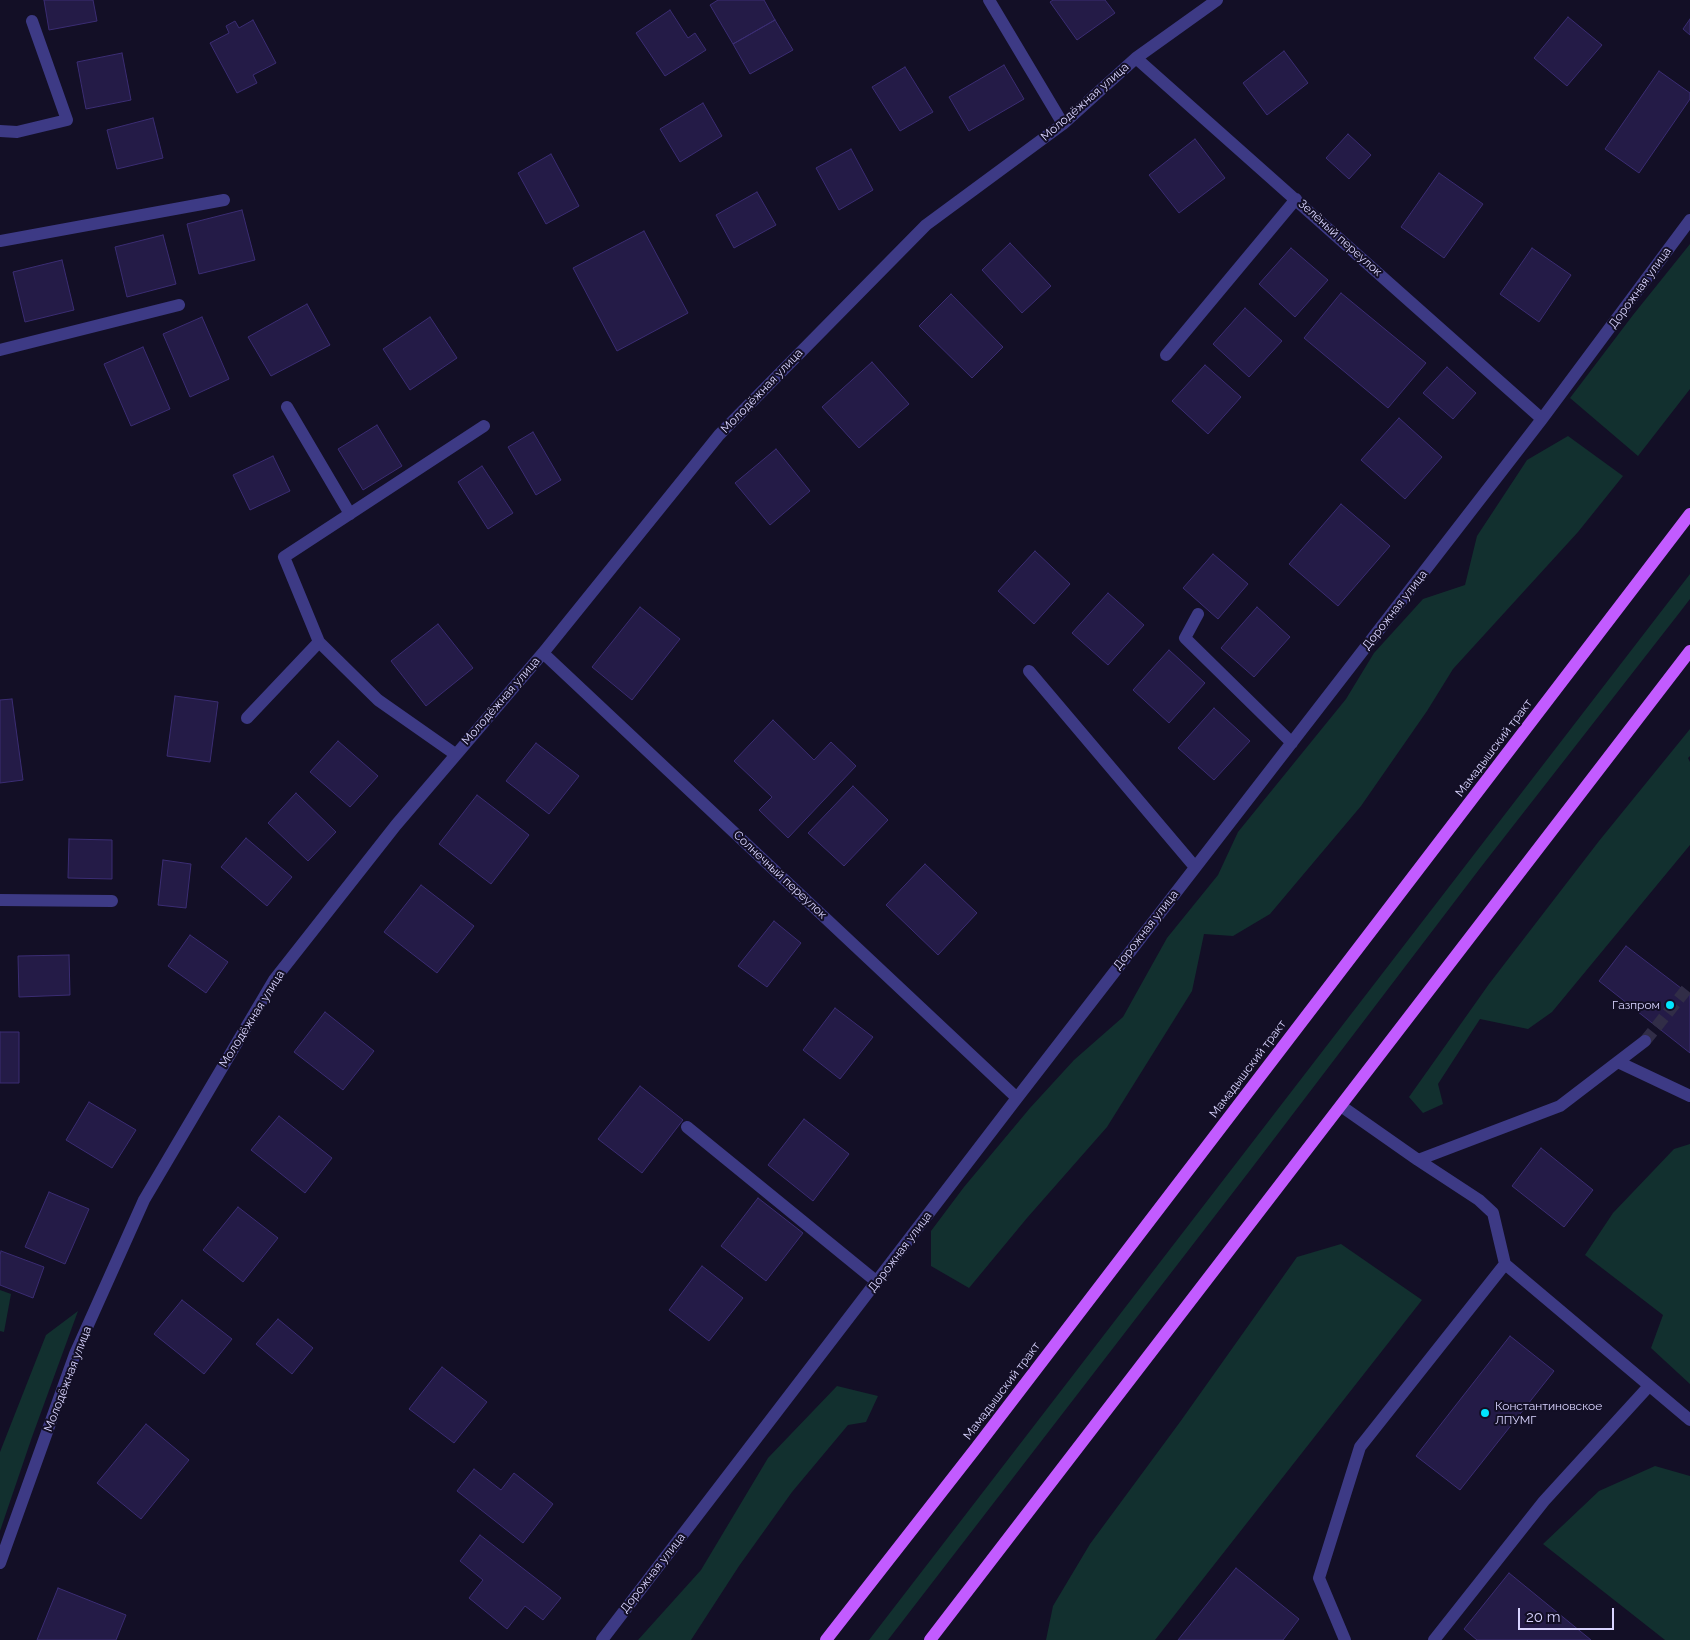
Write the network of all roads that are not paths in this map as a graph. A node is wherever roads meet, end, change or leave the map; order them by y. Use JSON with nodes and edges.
{"nodes":[{"id":1,"x":989,"y":0,"type":"edge"},
{"id":2,"x":1217,"y":0,"type":"edge"},
{"id":3,"x":32,"y":20,"type":"dead end"},
{"id":4,"x":1136,"y":58,"type":"junction"},
{"id":5,"x":1063,"y":124,"type":"junction"},
{"id":6,"x":0,"y":131,"type":"edge"},
{"id":7,"x":1296,"y":199,"type":"junction"},
{"id":8,"x":224,"y":200,"type":"dead end"},
{"id":9,"x":1690,"y":220,"type":"edge"},
{"id":10,"x":0,"y":241,"type":"edge"},
{"id":11,"x":179,"y":305,"type":"dead end"},
{"id":12,"x":0,"y":350,"type":"edge"},
{"id":13,"x":1166,"y":355,"type":"dead end"},
{"id":14,"x":287,"y":407,"type":"dead end"},
{"id":15,"x":1542,"y":419,"type":"junction"},
{"id":16,"x":484,"y":426,"type":"dead end"},
{"id":17,"x":350,"y":514,"type":"junction"},
{"id":18,"x":1690,"y":514,"type":"edge"},
{"id":19,"x":1198,"y":614,"type":"dead end"},
{"id":20,"x":320,"y":642,"type":"junction"},
{"id":21,"x":1690,"y":651,"type":"edge"},
{"id":22,"x":543,"y":653,"type":"junction"},
{"id":23,"x":1029,"y":671,"type":"dead end"},
{"id":24,"x":247,"y":718,"type":"dead end"},
{"id":25,"x":1292,"y":743,"type":"junction"},
{"id":26,"x":455,"y":754,"type":"junction"},
{"id":27,"x":1195,"y":867,"type":"junction"},
{"id":28,"x":0,"y":900,"type":"edge"},
{"id":29,"x":112,"y":901,"type":"dead end"},
{"id":30,"x":1645,"y":1041,"type":"tunnel mouth"},
{"id":31,"x":1618,"y":1062,"type":"junction"},
{"id":32,"x":1690,"y":1096,"type":"edge"},
{"id":33,"x":1016,"y":1098,"type":"junction"},
{"id":34,"x":1341,"y":1106,"type":"junction"},
{"id":35,"x":686,"y":1127,"type":"dead end"},
{"id":36,"x":1418,"y":1160,"type":"junction"},
{"id":37,"x":1505,"y":1264,"type":"junction"},
{"id":38,"x":877,"y":1282,"type":"junction"},
{"id":39,"x":1649,"y":1386,"type":"junction"},
{"id":40,"x":1690,"y":1420,"type":"edge"},
{"id":41,"x":0,"y":1563,"type":"edge"},
{"id":42,"x":602,"y":1640,"type":"edge"},
{"id":43,"x":826,"y":1640,"type":"edge"},
{"id":44,"x":931,"y":1640,"type":"edge"},
{"id":45,"x":1344,"y":1640,"type":"edge"},
{"id":46,"x":1434,"y":1640,"type":"edge"}],
"edges":[{"from":1,"to":5,"type":"street"},
{"from":2,"to":4,"type":"street","name":"Молодёжная улица"},
{"from":3,"to":6,"type":"street"},
{"from":4,"to":5,"type":"street","name":"Молодёжная улица"},
{"from":4,"to":7,"type":"street","name":"Зелёный переулок"},
{"from":5,"to":22,"type":"street","name":"Молодёжная улица"},
{"from":7,"to":13,"type":"street"},
{"from":7,"to":15,"type":"street","name":"Зелёный переулок"},
{"from":8,"to":10,"type":"street"},
{"from":9,"to":15,"type":"street","name":"Дорожная улица"},
{"from":11,"to":12,"type":"street"},
{"from":14,"to":17,"type":"street"},
{"from":15,"to":25,"type":"street","name":"Дорожная улица"},
{"from":16,"to":17,"type":"street"},
{"from":17,"to":20,"type":"street"},
{"from":18,"to":43,"type":"main road","name":"Мамадышский тракт"},
{"from":19,"to":25,"type":"street"},
{"from":20,"to":24,"type":"street"},
{"from":20,"to":26,"type":"street"},
{"from":21,"to":34,"type":"main road"},
{"from":22,"to":26,"type":"street","name":"Молодёжная улица"},
{"from":22,"to":33,"type":"street","name":"Солнечный переулок"},
{"from":23,"to":27,"type":"street"},
{"from":25,"to":27,"type":"street","name":"Дорожная улица"},
{"from":26,"to":41,"type":"street","name":"Молодёжная улица"},
{"from":27,"to":33,"type":"street","name":"Дорожная улица"},
{"from":28,"to":29,"type":"street"},
{"from":30,"to":31,"type":"street"},
{"from":31,"to":32,"type":"street"},
{"from":31,"to":36,"type":"street"},
{"from":33,"to":38,"type":"street","name":"Дорожная улица"},
{"from":34,"to":36,"type":"street"},
{"from":34,"to":44,"type":"main road"},
{"from":35,"to":38,"type":"street"},
{"from":36,"to":37,"type":"street"},
{"from":37,"to":39,"type":"street"},
{"from":37,"to":45,"type":"street"},
{"from":38,"to":42,"type":"street","name":"Дорожная улица"},
{"from":39,"to":40,"type":"street"},
{"from":39,"to":46,"type":"street"}]}
